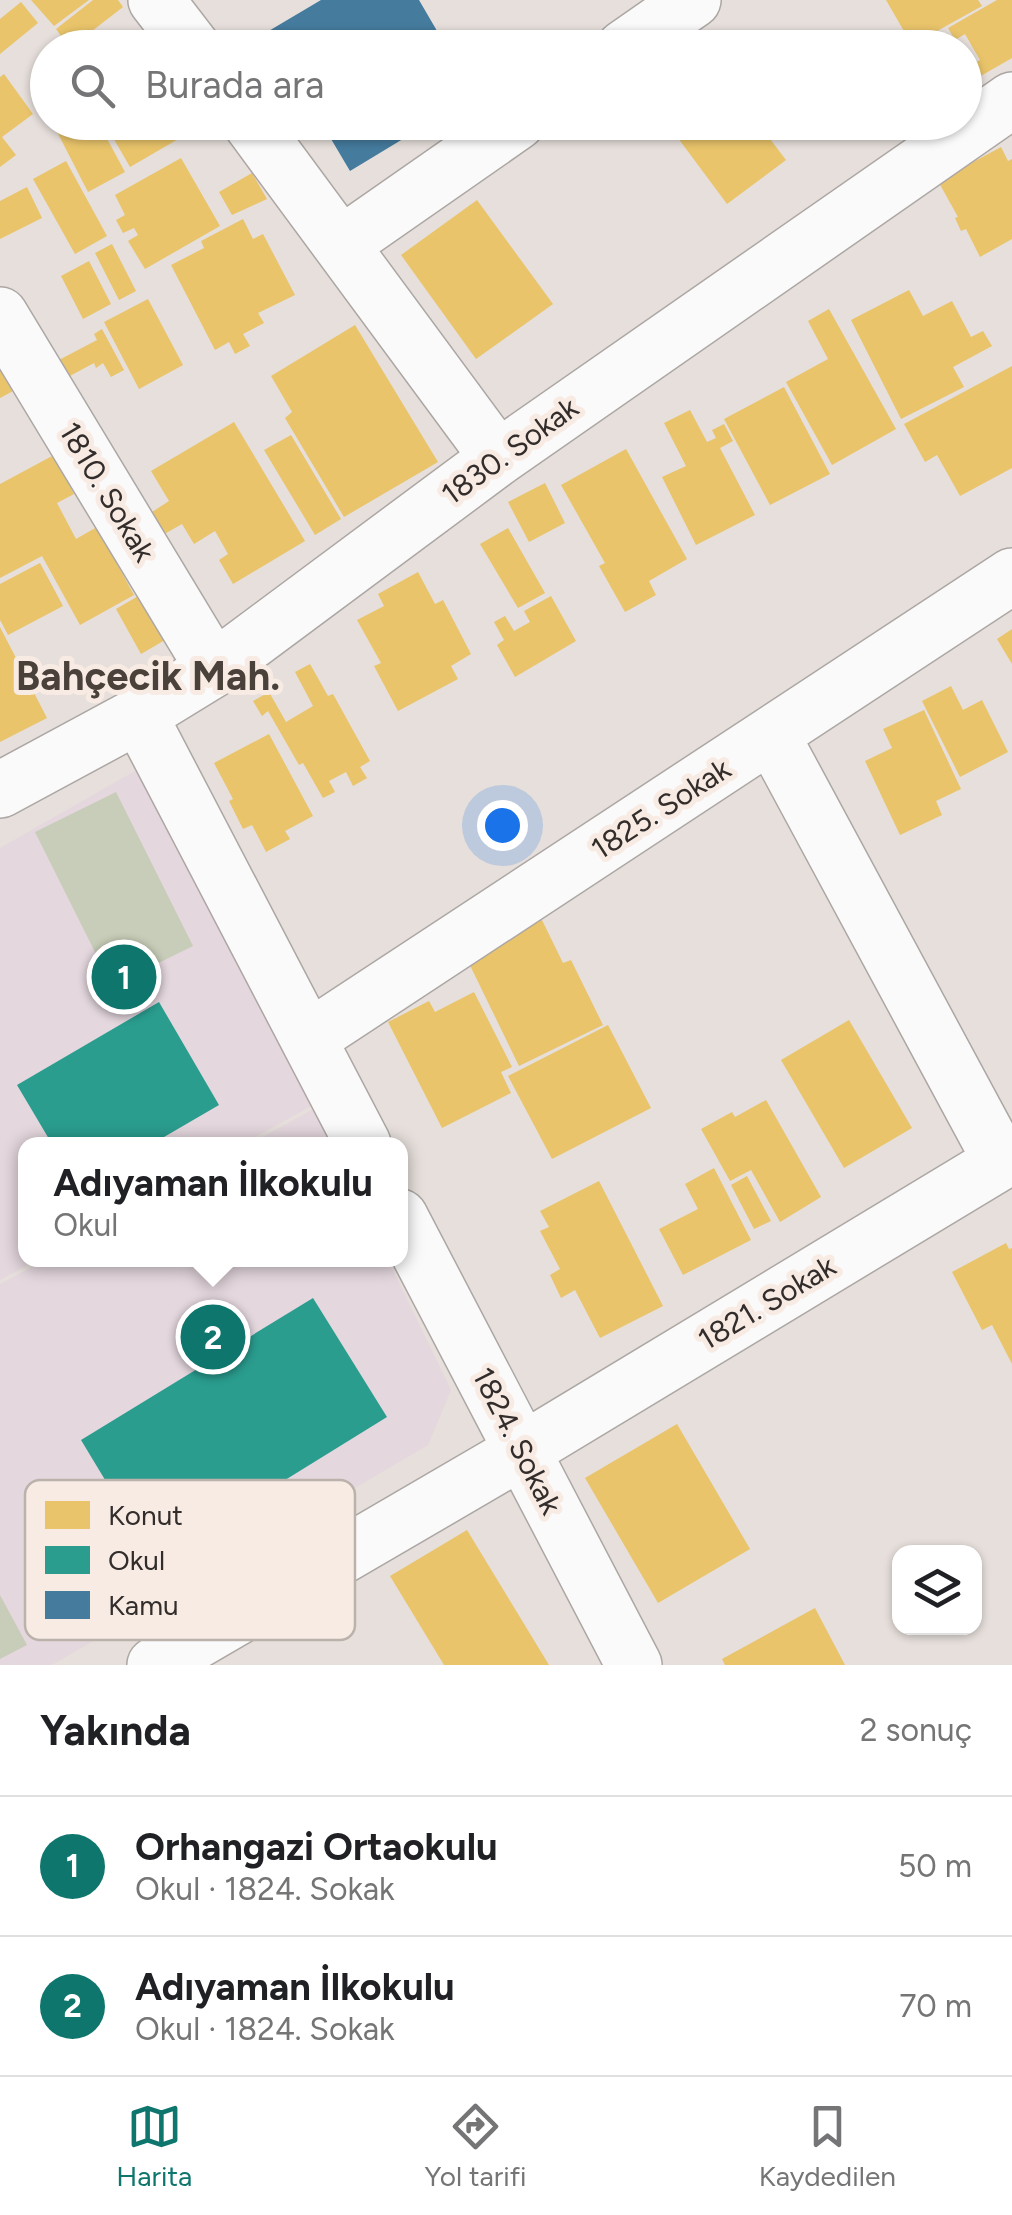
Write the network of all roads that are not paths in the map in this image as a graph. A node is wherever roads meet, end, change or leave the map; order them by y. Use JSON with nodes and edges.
{"nodes":[{"id":1,"x":693,"y":0,"type":"edge"},
{"id":2,"x":650,"y":30,"type":"edge"},
{"id":3,"x":1012,"y":100,"type":"edge"},
{"id":4,"x":982,"y":121,"type":"edge"},
{"id":5,"x":264,"y":140,"type":"edge"},
{"id":6,"x":490,"y":140,"type":"edge"},
{"id":7,"x":955,"y":140,"type":"edge"},
{"id":8,"x":342,"y":244,"type":"junction"},
{"id":9,"x":0,"y":315,"type":"edge"},
{"id":10,"x":498,"y":458,"type":"junction"},
{"id":11,"x":1012,"y":576,"type":"edge"},
{"id":12,"x":214,"y":669,"type":"junction"},
{"id":13,"x":140,"y":715,"type":"junction"},
{"id":14,"x":772,"y":736,"type":"junction"},
{"id":15,"x":0,"y":790,"type":"edge"},
{"id":16,"x":308,"y":1039,"type":"junction"},
{"id":17,"x":359,"y":1137,"type":"edge"},
{"id":18,"x":1007,"y":1158,"type":"edge"},
{"id":19,"x":408,"y":1233,"type":"edge"},
{"id":20,"x":522,"y":1452,"type":"junction"},
{"id":21,"x":355,"y":1549,"type":"edge"},
{"id":22,"x":198,"y":1640,"type":"edge"},
{"id":23,"x":155,"y":1665,"type":"edge"},
{"id":24,"x":634,"y":1665,"type":"edge"}],
"edges":[{"from":1,"to":2,"type":"street"},
{"from":3,"to":4,"type":"street","name":"1830. Sokak"},
{"from":5,"to":8,"type":"street"},
{"from":6,"to":8,"type":"street"},
{"from":7,"to":10,"type":"street","name":"1830. Sokak"},
{"from":8,"to":10,"type":"street"},
{"from":9,"to":12,"type":"street","name":"1810. Sokak"},
{"from":10,"to":12,"type":"street","name":"1830. Sokak"},
{"from":11,"to":14,"type":"street","name":"1825. Sokak"},
{"from":12,"to":13,"type":"street","name":"1830. Sokak"},
{"from":13,"to":15,"type":"street","name":"1830. Sokak"},
{"from":13,"to":16,"type":"street"},
{"from":14,"to":16,"type":"street","name":"1825. Sokak"},
{"from":14,"to":18,"type":"street"},
{"from":16,"to":17,"type":"street"},
{"from":18,"to":20,"type":"street","name":"1821. Sokak"},
{"from":19,"to":20,"type":"street","name":"1824. Sokak"},
{"from":20,"to":21,"type":"street","name":"1821. Sokak"},
{"from":20,"to":24,"type":"street","name":"1824. Sokak"},
{"from":22,"to":23,"type":"street","name":"1821. Sokak"}]}
